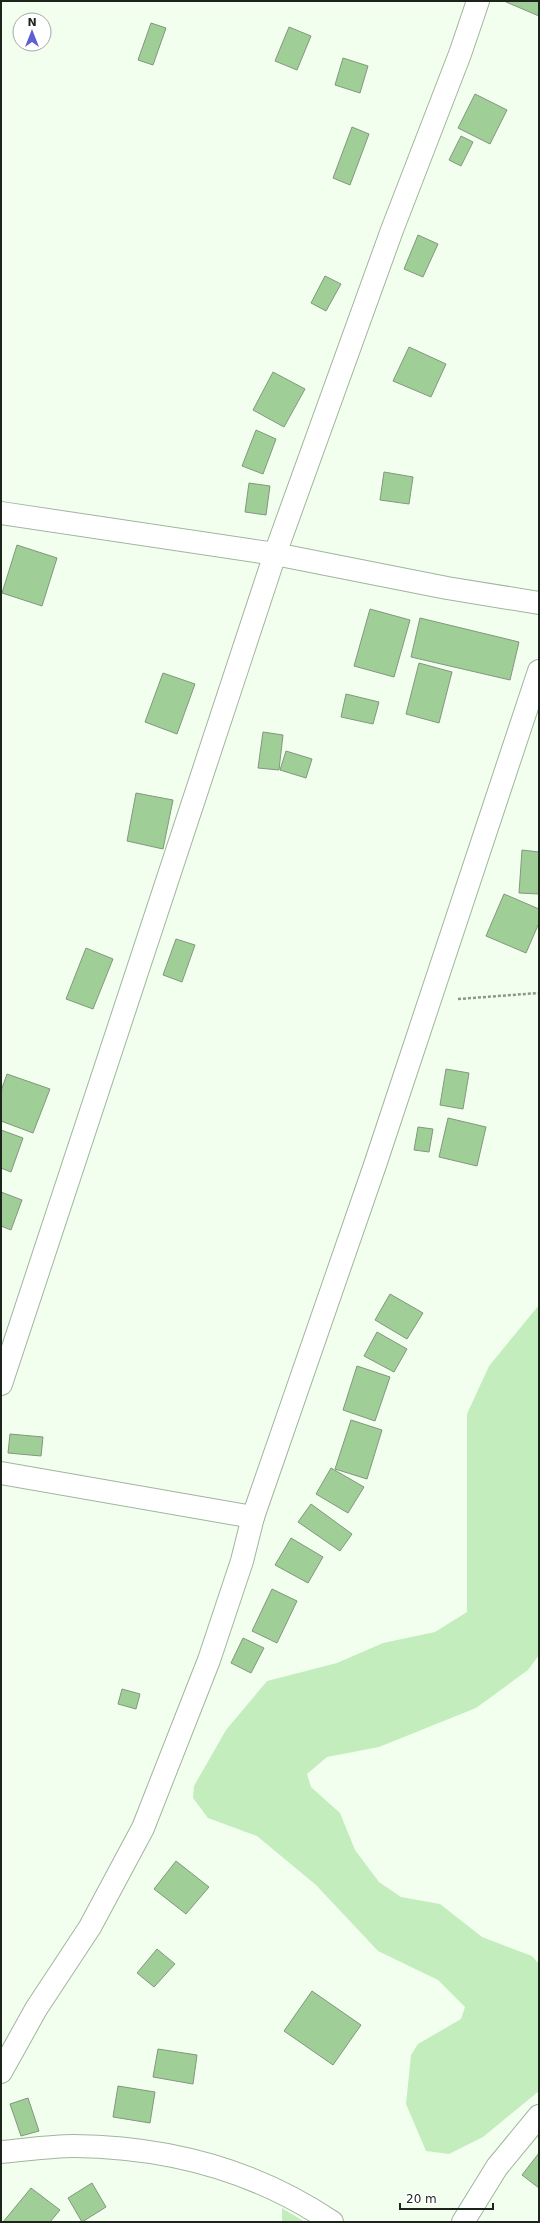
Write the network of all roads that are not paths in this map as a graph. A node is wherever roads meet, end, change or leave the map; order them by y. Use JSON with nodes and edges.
{"nodes":[{"id":1,"x":478,"y":1,"type":"edge"},
{"id":2,"x":1,"y":513,"type":"edge"},
{"id":3,"x":276,"y":554,"type":"junction"},
{"id":4,"x":539,"y":603,"type":"edge"},
{"id":5,"x":539,"y":671,"type":"edge"},
{"id":6,"x":1,"y":1384,"type":"edge"},
{"id":7,"x":1,"y":1473,"type":"edge"},
{"id":8,"x":252,"y":1517,"type":"junction"},
{"id":9,"x":1,"y":2072,"type":"edge"},
{"id":10,"x":539,"y":2116,"type":"edge"},
{"id":11,"x":1,"y":2152,"type":"edge"},
{"id":12,"x":332,"y":2222,"type":"edge"},
{"id":13,"x":463,"y":2222,"type":"edge"}],
"edges":[{"from":1,"to":3,"type":"street"},
{"from":2,"to":3,"type":"street"},
{"from":3,"to":4,"type":"street"},
{"from":3,"to":6,"type":"street"},
{"from":5,"to":8,"type":"street"},
{"from":7,"to":8,"type":"street"},
{"from":8,"to":9,"type":"street"},
{"from":10,"to":13,"type":"street"},
{"from":11,"to":12,"type":"street"}]}
